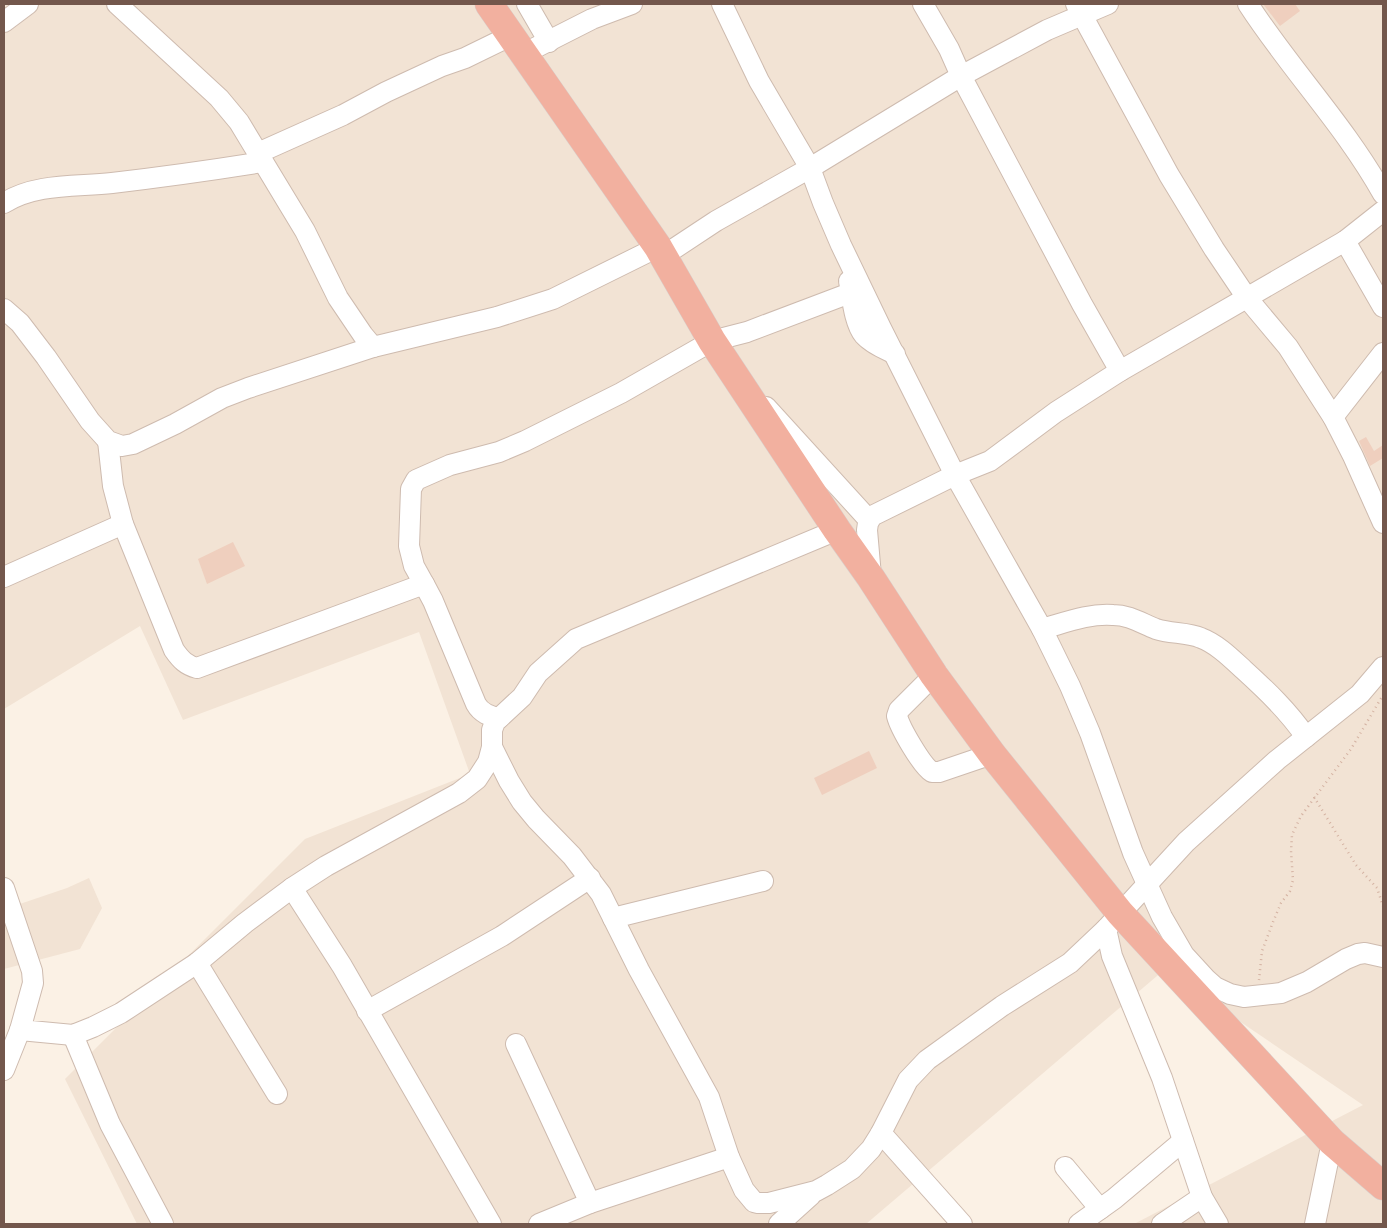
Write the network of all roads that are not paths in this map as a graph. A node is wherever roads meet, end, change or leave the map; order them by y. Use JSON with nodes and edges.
{"nodes":[{"id":1,"x":28,"y":4,"type":"edge"},
{"id":2,"x":117,"y":4,"type":"edge"},
{"id":3,"x":489,"y":4,"type":"edge"},
{"id":4,"x":527,"y":4,"type":"edge"},
{"id":5,"x":632,"y":4,"type":"edge"},
{"id":6,"x":722,"y":4,"type":"edge"},
{"id":7,"x":923,"y":4,"type":"edge"},
{"id":8,"x":1108,"y":4,"type":"edge"},
{"id":9,"x":1248,"y":4,"type":"edge"},
{"id":10,"x":1079,"y":9,"type":"edge"},
{"id":11,"x":4,"y":22,"type":"edge"},
{"id":12,"x":549,"y":42,"type":"junction"},
{"id":13,"x":516,"y":45,"type":"junction"},
{"id":14,"x":960,"y":76,"type":"junction"},
{"id":15,"x":261,"y":158,"type":"junction"},
{"id":16,"x":810,"y":168,"type":"junction"},
{"id":17,"x":1383,"y":194,"type":"edge"},
{"id":18,"x":4,"y":202,"type":"edge"},
{"id":19,"x":1383,"y":211,"type":"edge"},
{"id":20,"x":1345,"y":241,"type":"junction"},
{"id":21,"x":841,"y":245,"type":"junction"},
{"id":22,"x":661,"y":251,"type":"junction"},
{"id":23,"x":850,"y":293,"type":"junction"},
{"id":24,"x":1247,"y":298,"type":"junction"},
{"id":25,"x":1383,"y":307,"type":"edge"},
{"id":26,"x":4,"y":309,"type":"edge"},
{"id":27,"x":712,"y":341,"type":"junction"},
{"id":28,"x":373,"y":347,"type":"junction"},
{"id":29,"x":1383,"y":353,"type":"edge"},
{"id":30,"x":895,"y":354,"type":"junction"},
{"id":31,"x":1120,"y":371,"type":"junction"},
{"id":32,"x":740,"y":384,"type":"junction"},
{"id":33,"x":1333,"y":417,"type":"junction"},
{"id":34,"x":108,"y":441,"type":"junction"},
{"id":35,"x":955,"y":475,"type":"junction"},
{"id":36,"x":869,"y":520,"type":"junction"},
{"id":37,"x":1383,"y":523,"type":"edge"},
{"id":38,"x":123,"y":524,"type":"junction"},
{"id":39,"x":837,"y":530,"type":"junction"},
{"id":40,"x":4,"y":577,"type":"edge"},
{"id":41,"x":871,"y":578,"type":"junction"},
{"id":42,"x":424,"y":584,"type":"junction"},
{"id":43,"x":1042,"y":629,"type":"junction"},
{"id":44,"x":1383,"y":667,"type":"edge"},
{"id":45,"x":934,"y":675,"type":"junction"},
{"id":46,"x":498,"y":718,"type":"junction"},
{"id":47,"x":1306,"y":737,"type":"junction"},
{"id":48,"x":492,"y":747,"type":"junction"},
{"id":49,"x":992,"y":754,"type":"junction"},
{"id":50,"x":590,"y":878,"type":"junction"},
{"id":51,"x":763,"y":881,"type":"dead end"},
{"id":52,"x":1147,"y":884,"type":"junction"},
{"id":53,"x":4,"y":888,"type":"edge"},
{"id":54,"x":292,"y":888,"type":"junction"},
{"id":55,"x":613,"y":918,"type":"junction"},
{"id":56,"x":1113,"y":921,"type":"junction"},
{"id":57,"x":1383,"y":957,"type":"edge"},
{"id":58,"x":197,"y":963,"type":"junction"},
{"id":59,"x":367,"y":1011,"type":"junction"},
{"id":60,"x":20,"y":1030,"type":"junction"},
{"id":61,"x":73,"y":1035,"type":"junction"},
{"id":62,"x":516,"y":1044,"type":"dead end"},
{"id":63,"x":4,"y":1070,"type":"edge"},
{"id":64,"x":277,"y":1094,"type":"dead end"},
{"id":65,"x":881,"y":1133,"type":"junction"},
{"id":66,"x":1183,"y":1141,"type":"junction"},
{"id":67,"x":1332,"y":1142,"type":"junction"},
{"id":68,"x":729,"y":1157,"type":"junction"},
{"id":69,"x":1065,"y":1167,"type":"dead end"},
{"id":70,"x":1383,"y":1186,"type":"edge"},
{"id":71,"x":816,"y":1191,"type":"junction"},
{"id":72,"x":1202,"y":1197,"type":"junction"},
{"id":73,"x":590,"y":1204,"type":"junction"},
{"id":74,"x":1100,"y":1209,"type":"junction"},
{"id":75,"x":162,"y":1224,"type":"edge"},
{"id":76,"x":491,"y":1224,"type":"edge"},
{"id":77,"x":539,"y":1224,"type":"edge"},
{"id":78,"x":779,"y":1224,"type":"edge"},
{"id":79,"x":962,"y":1224,"type":"edge"},
{"id":80,"x":1079,"y":1224,"type":"edge"},
{"id":81,"x":1162,"y":1224,"type":"edge"},
{"id":82,"x":1218,"y":1224,"type":"edge"},
{"id":83,"x":1315,"y":1224,"type":"edge"}],
"edges":[{"from":1,"to":11,"type":"street"},
{"from":2,"to":15,"type":"street"},
{"from":3,"to":13,"type":"highway"},
{"from":4,"to":12,"type":"street"},
{"from":5,"to":12,"type":"street"},
{"from":6,"to":16,"type":"street"},
{"from":7,"to":14,"type":"street"},
{"from":8,"to":10,"type":"street"},
{"from":9,"to":17,"type":"street"},
{"from":10,"to":14,"type":"street"},
{"from":10,"to":24,"type":"street"},
{"from":12,"to":13,"type":"street"},
{"from":13,"to":15,"type":"street"},
{"from":13,"to":22,"type":"highway"},
{"from":14,"to":16,"type":"street"},
{"from":14,"to":31,"type":"street"},
{"from":15,"to":18,"type":"street"},
{"from":15,"to":28,"type":"street"},
{"from":16,"to":21,"type":"street"},
{"from":16,"to":22,"type":"street"},
{"from":19,"to":20,"type":"street"},
{"from":20,"to":24,"type":"street"},
{"from":20,"to":25,"type":"street"},
{"from":21,"to":23,"type":"street"},
{"from":21,"to":30,"type":"street"},
{"from":22,"to":27,"type":"highway"},
{"from":22,"to":28,"type":"street"},
{"from":23,"to":27,"type":"street"},
{"from":23,"to":30,"type":"street"},
{"from":24,"to":31,"type":"street"},
{"from":24,"to":33,"type":"street"},
{"from":26,"to":34,"type":"street"},
{"from":27,"to":32,"type":"highway"},
{"from":27,"to":42,"type":"street"},
{"from":28,"to":34,"type":"street"},
{"from":29,"to":33,"type":"street"},
{"from":30,"to":35,"type":"street"},
{"from":31,"to":35,"type":"street"},
{"from":32,"to":36,"type":"street"},
{"from":32,"to":39,"type":"highway"},
{"from":33,"to":37,"type":"street"},
{"from":34,"to":38,"type":"street"},
{"from":35,"to":36,"type":"street"},
{"from":35,"to":43,"type":"street"},
{"from":36,"to":41,"type":"street"},
{"from":38,"to":40,"type":"street"},
{"from":38,"to":42,"type":"street"},
{"from":39,"to":41,"type":"highway"},
{"from":39,"to":46,"type":"street"},
{"from":41,"to":45,"type":"highway"},
{"from":42,"to":46,"type":"street"},
{"from":43,"to":47,"type":"street"},
{"from":43,"to":52,"type":"street"},
{"from":44,"to":47,"type":"street"},
{"from":45,"to":49,"type":"highway"},
{"from":45,"to":49,"type":"street"},
{"from":46,"to":48,"type":"street"},
{"from":47,"to":52,"type":"street"},
{"from":48,"to":50,"type":"street"},
{"from":48,"to":54,"type":"street"},
{"from":49,"to":56,"type":"highway"},
{"from":50,"to":55,"type":"street"},
{"from":50,"to":59,"type":"street"},
{"from":51,"to":55,"type":"street"},
{"from":52,"to":56,"type":"street"},
{"from":52,"to":57,"type":"street"},
{"from":53,"to":60,"type":"street"},
{"from":54,"to":58,"type":"street"},
{"from":54,"to":59,"type":"street"},
{"from":55,"to":68,"type":"street"},
{"from":56,"to":65,"type":"street"},
{"from":56,"to":66,"type":"street"},
{"from":56,"to":67,"type":"highway"},
{"from":58,"to":61,"type":"street"},
{"from":58,"to":64,"type":"street"},
{"from":59,"to":76,"type":"street"},
{"from":60,"to":61,"type":"street"},
{"from":60,"to":63,"type":"street"},
{"from":61,"to":75,"type":"street"},
{"from":62,"to":73,"type":"street"},
{"from":65,"to":71,"type":"street"},
{"from":65,"to":79,"type":"street"},
{"from":66,"to":72,"type":"street"},
{"from":66,"to":74,"type":"street"},
{"from":67,"to":70,"type":"highway"},
{"from":67,"to":83,"type":"street"},
{"from":68,"to":71,"type":"street"},
{"from":68,"to":73,"type":"street"},
{"from":69,"to":74,"type":"street"},
{"from":71,"to":78,"type":"street"},
{"from":72,"to":81,"type":"street"},
{"from":72,"to":82,"type":"street"},
{"from":73,"to":77,"type":"street"},
{"from":74,"to":80,"type":"street"}]}
